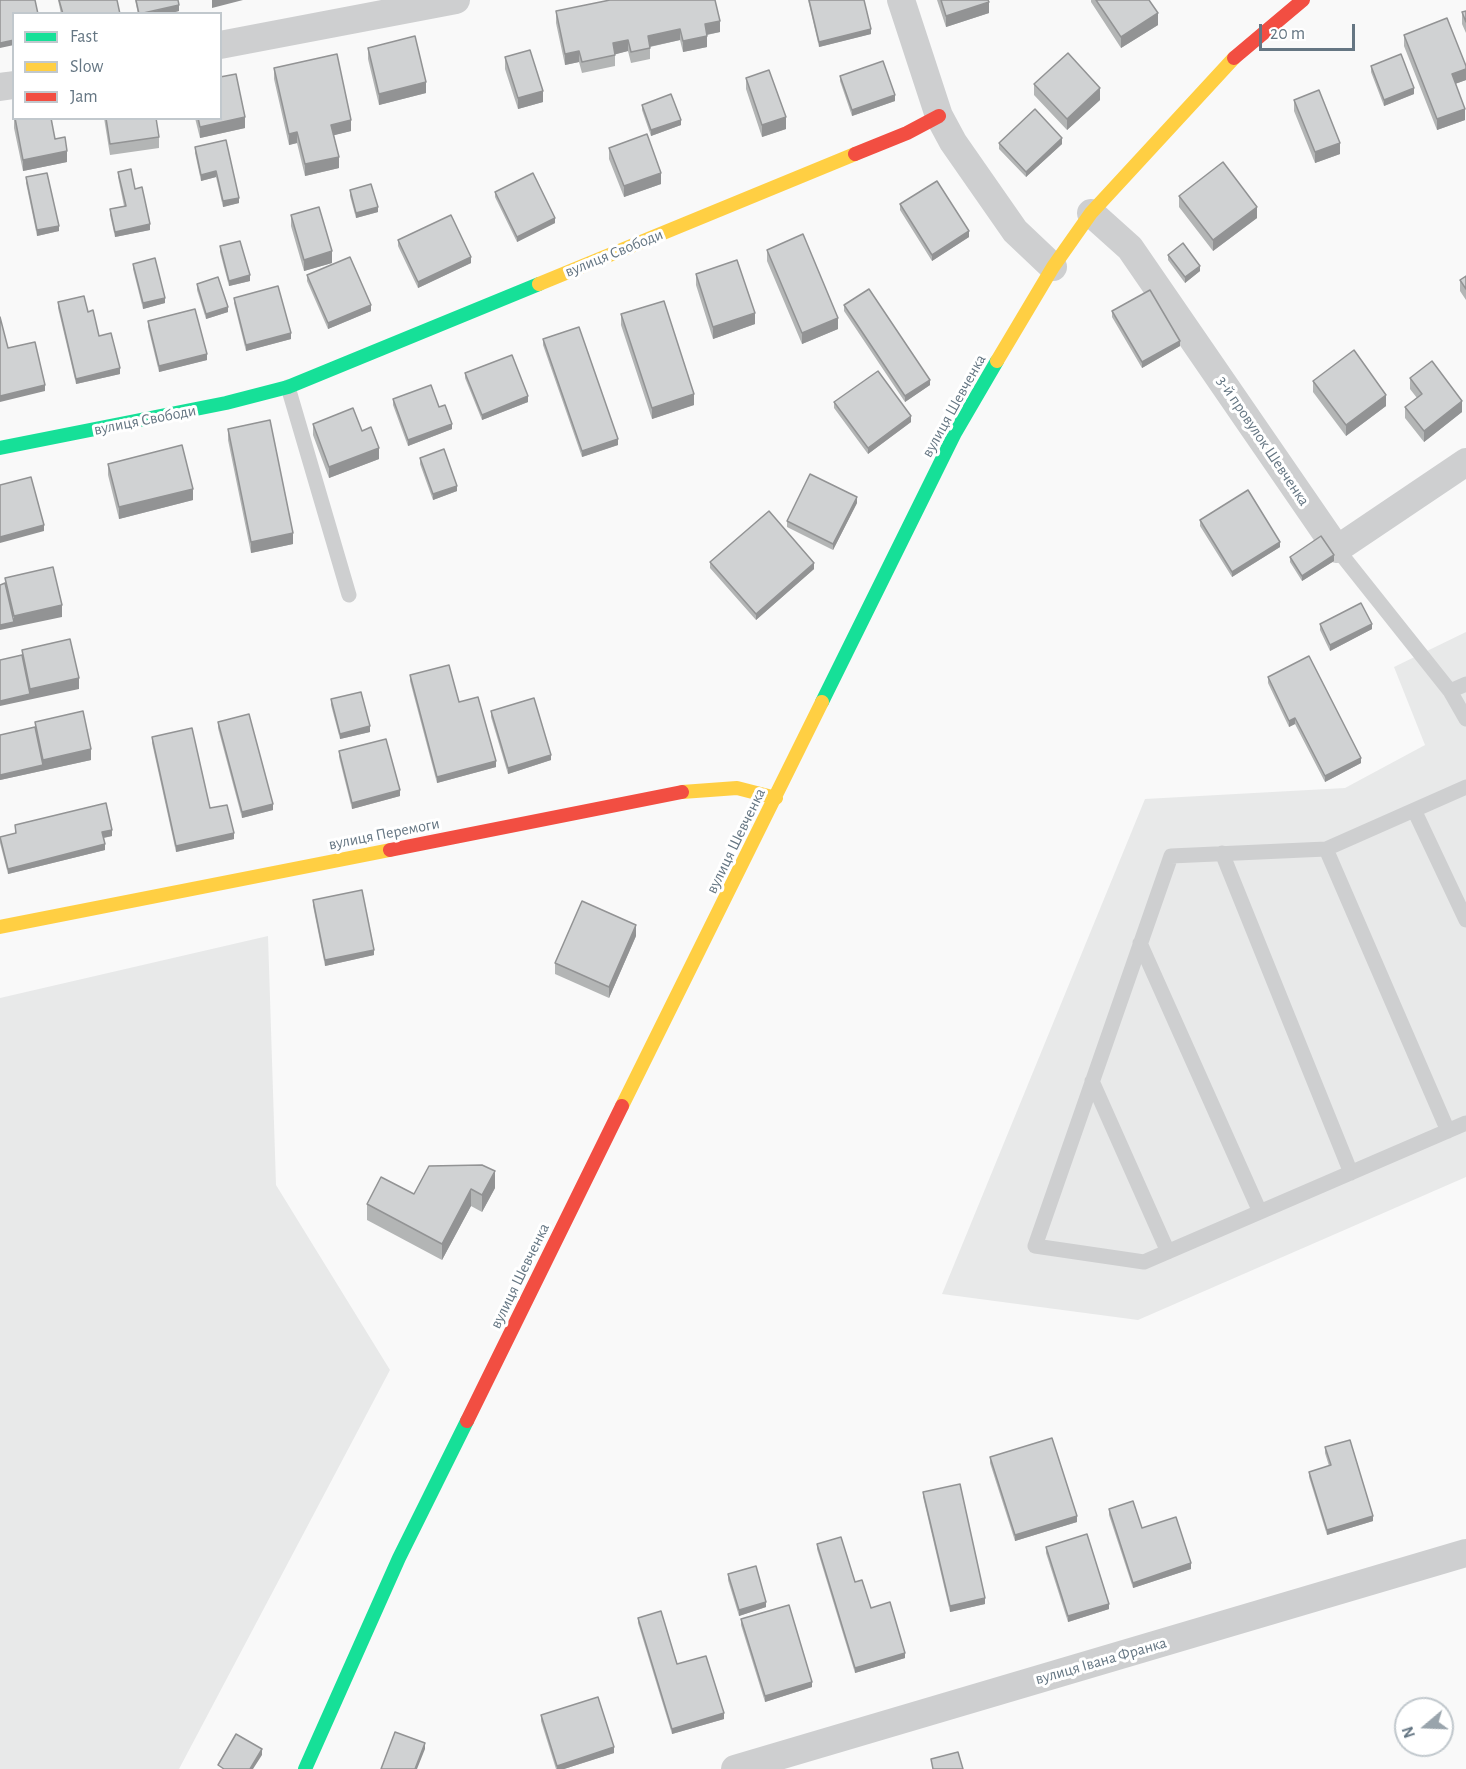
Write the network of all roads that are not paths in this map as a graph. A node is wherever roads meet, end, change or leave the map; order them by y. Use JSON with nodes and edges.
{"nodes":[{"id":1,"x":456,"y":0,"type":"edge"},
{"id":2,"x":901,"y":0,"type":"edge"},
{"id":3,"x":1303,"y":0,"type":"edge"},
{"id":4,"x":222,"y":45,"type":"edge"},
{"id":5,"x":939,"y":116,"type":"junction"},
{"id":6,"x":1091,"y":213,"type":"junction"},
{"id":7,"x":1053,"y":267,"type":"junction"},
{"id":8,"x":288,"y":387,"type":"junction"},
{"id":9,"x":0,"y":448,"type":"edge"},
{"id":10,"x":1466,"y":462,"type":"edge"},
{"id":11,"x":1337,"y":549,"type":"junction"},
{"id":12,"x":349,"y":595,"type":"dead end"},
{"id":13,"x":1466,"y":684,"type":"edge"},
{"id":14,"x":1450,"y":691,"type":"junction"},
{"id":15,"x":1466,"y":719,"type":"edge"},
{"id":16,"x":1466,"y":787,"type":"edge"},
{"id":17,"x":776,"y":798,"type":"junction"},
{"id":18,"x":1415,"y":812,"type":"junction"},
{"id":19,"x":1326,"y":849,"type":"junction"},
{"id":20,"x":1222,"y":854,"type":"junction"},
{"id":21,"x":1466,"y":920,"type":"edge"},
{"id":22,"x":0,"y":927,"type":"edge"},
{"id":23,"x":1140,"y":944,"type":"junction"},
{"id":24,"x":1092,"y":1081,"type":"junction"},
{"id":25,"x":1466,"y":1123,"type":"edge"},
{"id":26,"x":1448,"y":1131,"type":"junction"},
{"id":27,"x":1351,"y":1173,"type":"junction"},
{"id":28,"x":1260,"y":1212,"type":"junction"},
{"id":29,"x":1168,"y":1252,"type":"junction"},
{"id":30,"x":1466,"y":1553,"type":"edge"},
{"id":31,"x":305,"y":1769,"type":"edge"},
{"id":32,"x":735,"y":1769,"type":"edge"}],
"edges":[{"from":1,"to":4,"type":"street"},
{"from":2,"to":5,"type":"street"},
{"from":3,"to":6,"type":"main road","name":"вулиця Шевченка"},
{"from":5,"to":7,"type":"street"},
{"from":5,"to":8,"type":"main road","name":"вулиця Свободи"},
{"from":6,"to":7,"type":"main road","name":"вулиця Шевченка"},
{"from":6,"to":11,"type":"street","name":"3-й провулок Шевченка"},
{"from":7,"to":17,"type":"main road","name":"вулиця Шевченка"},
{"from":8,"to":9,"type":"main road","name":"вулиця Свободи"},
{"from":8,"to":12,"type":"lane"},
{"from":10,"to":11,"type":"street"},
{"from":11,"to":14,"type":"lane"},
{"from":13,"to":14,"type":"lane"},
{"from":14,"to":15,"type":"lane"},
{"from":16,"to":18,"type":"lane"},
{"from":17,"to":22,"type":"main road","name":"вулиця Перемоги"},
{"from":17,"to":31,"type":"main road","name":"вулиця Шевченка"},
{"from":18,"to":19,"type":"lane"},
{"from":18,"to":21,"type":"lane"},
{"from":19,"to":20,"type":"lane"},
{"from":19,"to":26,"type":"lane"},
{"from":20,"to":23,"type":"lane"},
{"from":20,"to":27,"type":"lane"},
{"from":23,"to":24,"type":"lane"},
{"from":23,"to":28,"type":"lane"},
{"from":24,"to":29,"type":"lane"},
{"from":24,"to":29,"type":"lane"},
{"from":25,"to":26,"type":"lane"},
{"from":26,"to":27,"type":"lane"},
{"from":27,"to":28,"type":"lane"},
{"from":28,"to":29,"type":"lane"},
{"from":30,"to":32,"type":"street","name":"вулиця Івана Франка"}]}
